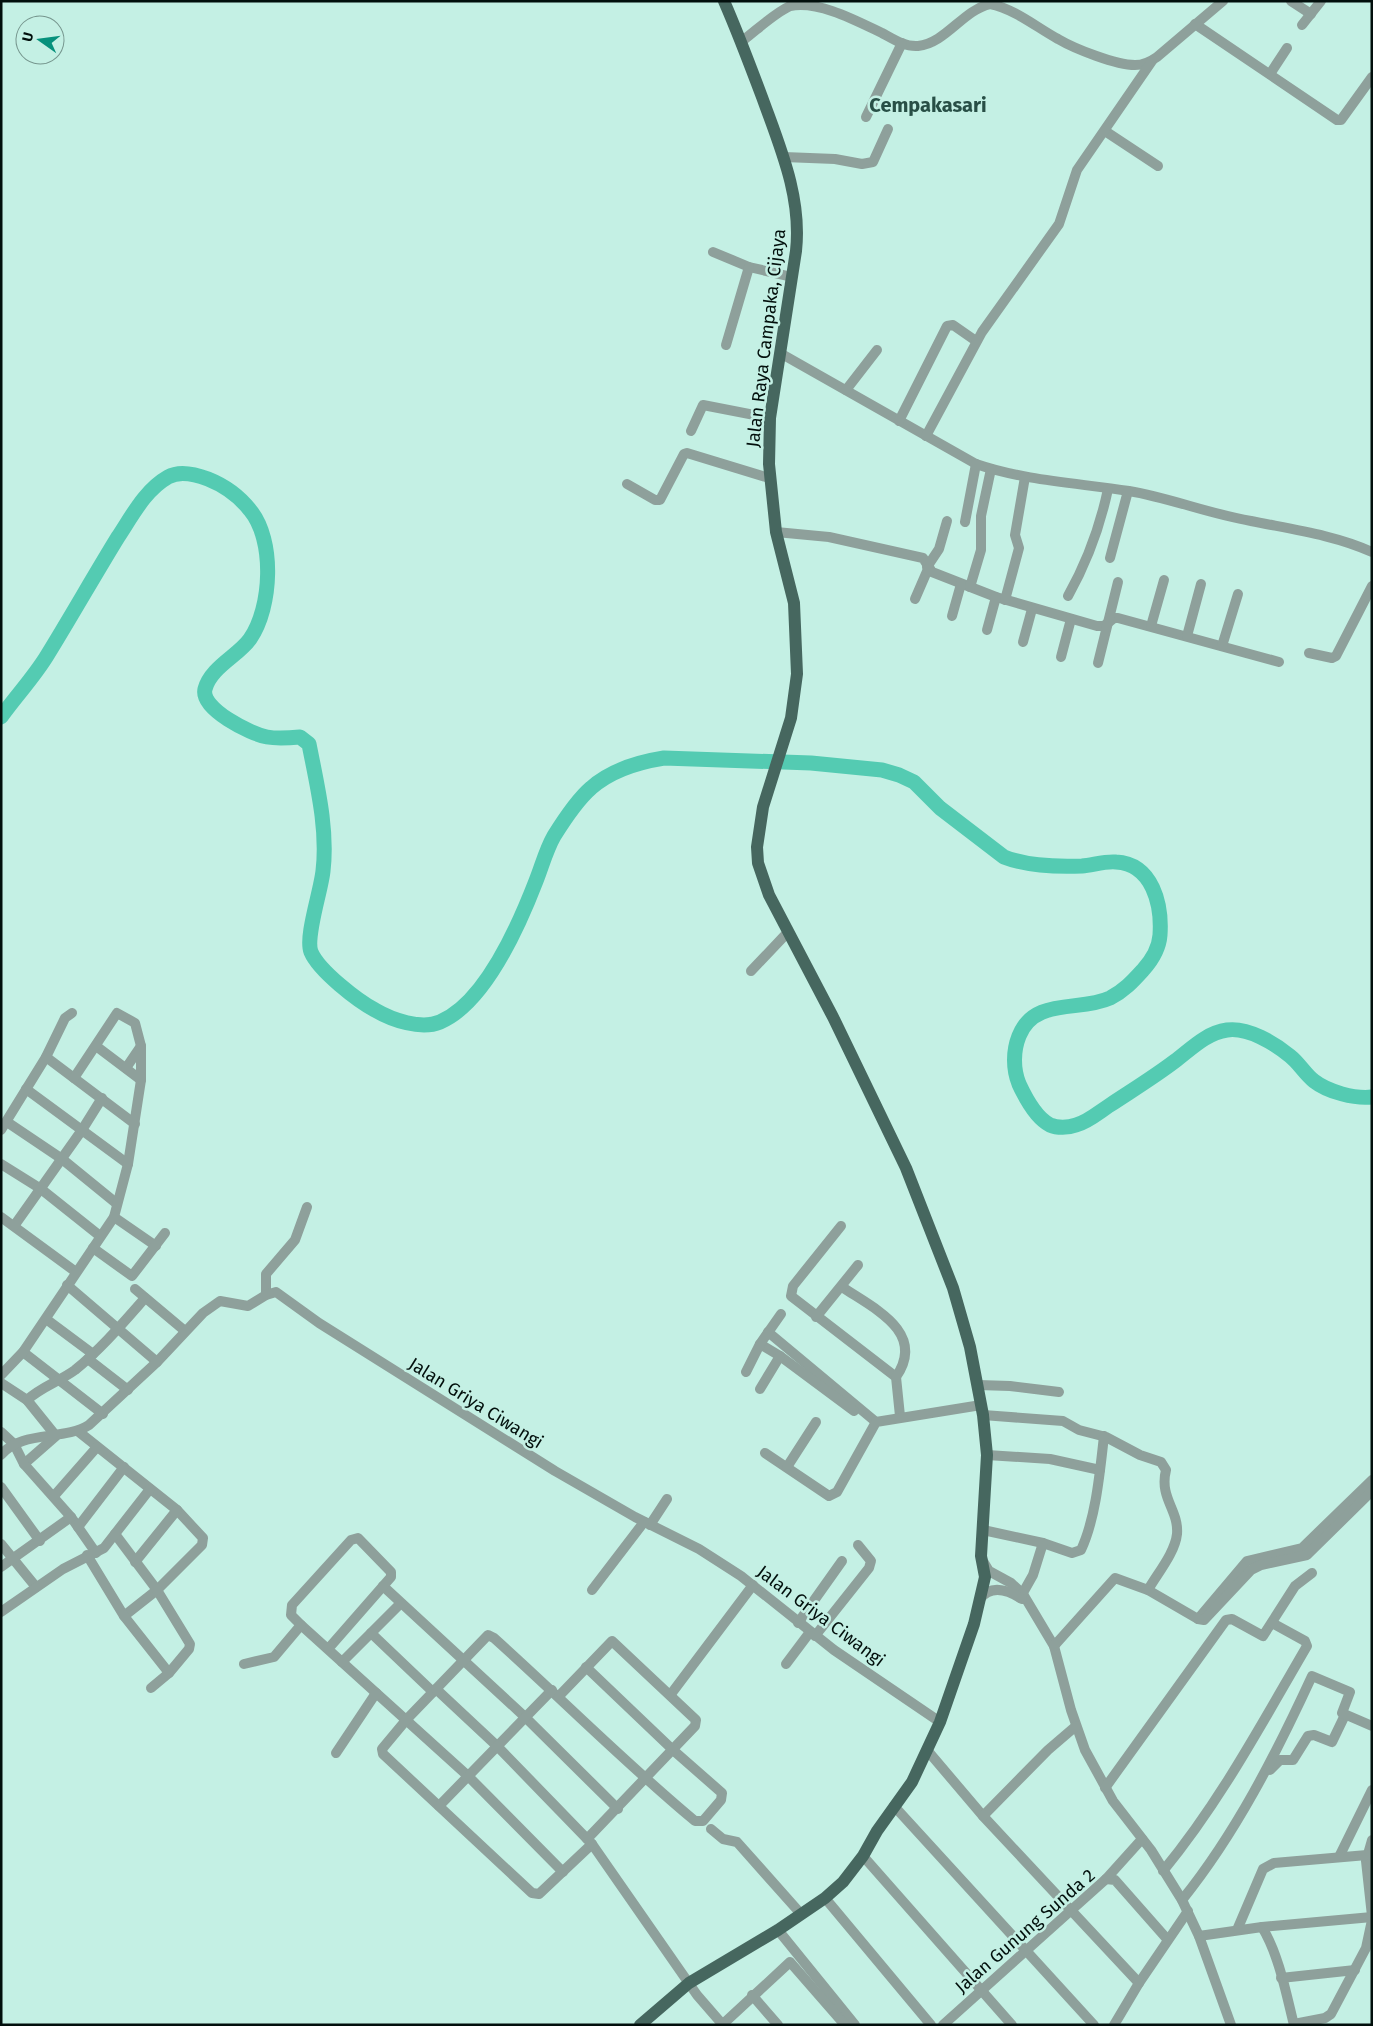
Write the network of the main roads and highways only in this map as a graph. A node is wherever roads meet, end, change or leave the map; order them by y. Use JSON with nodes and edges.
{"nodes":[{"id":1,"x":729,"y":3,"type":"edge"},
{"id":2,"x":640,"y":2025,"type":"edge"}],
"edges":[{"from":1,"to":2,"type":"main road","name":"Jalan Raya Campaka, Cijaya"}]}
